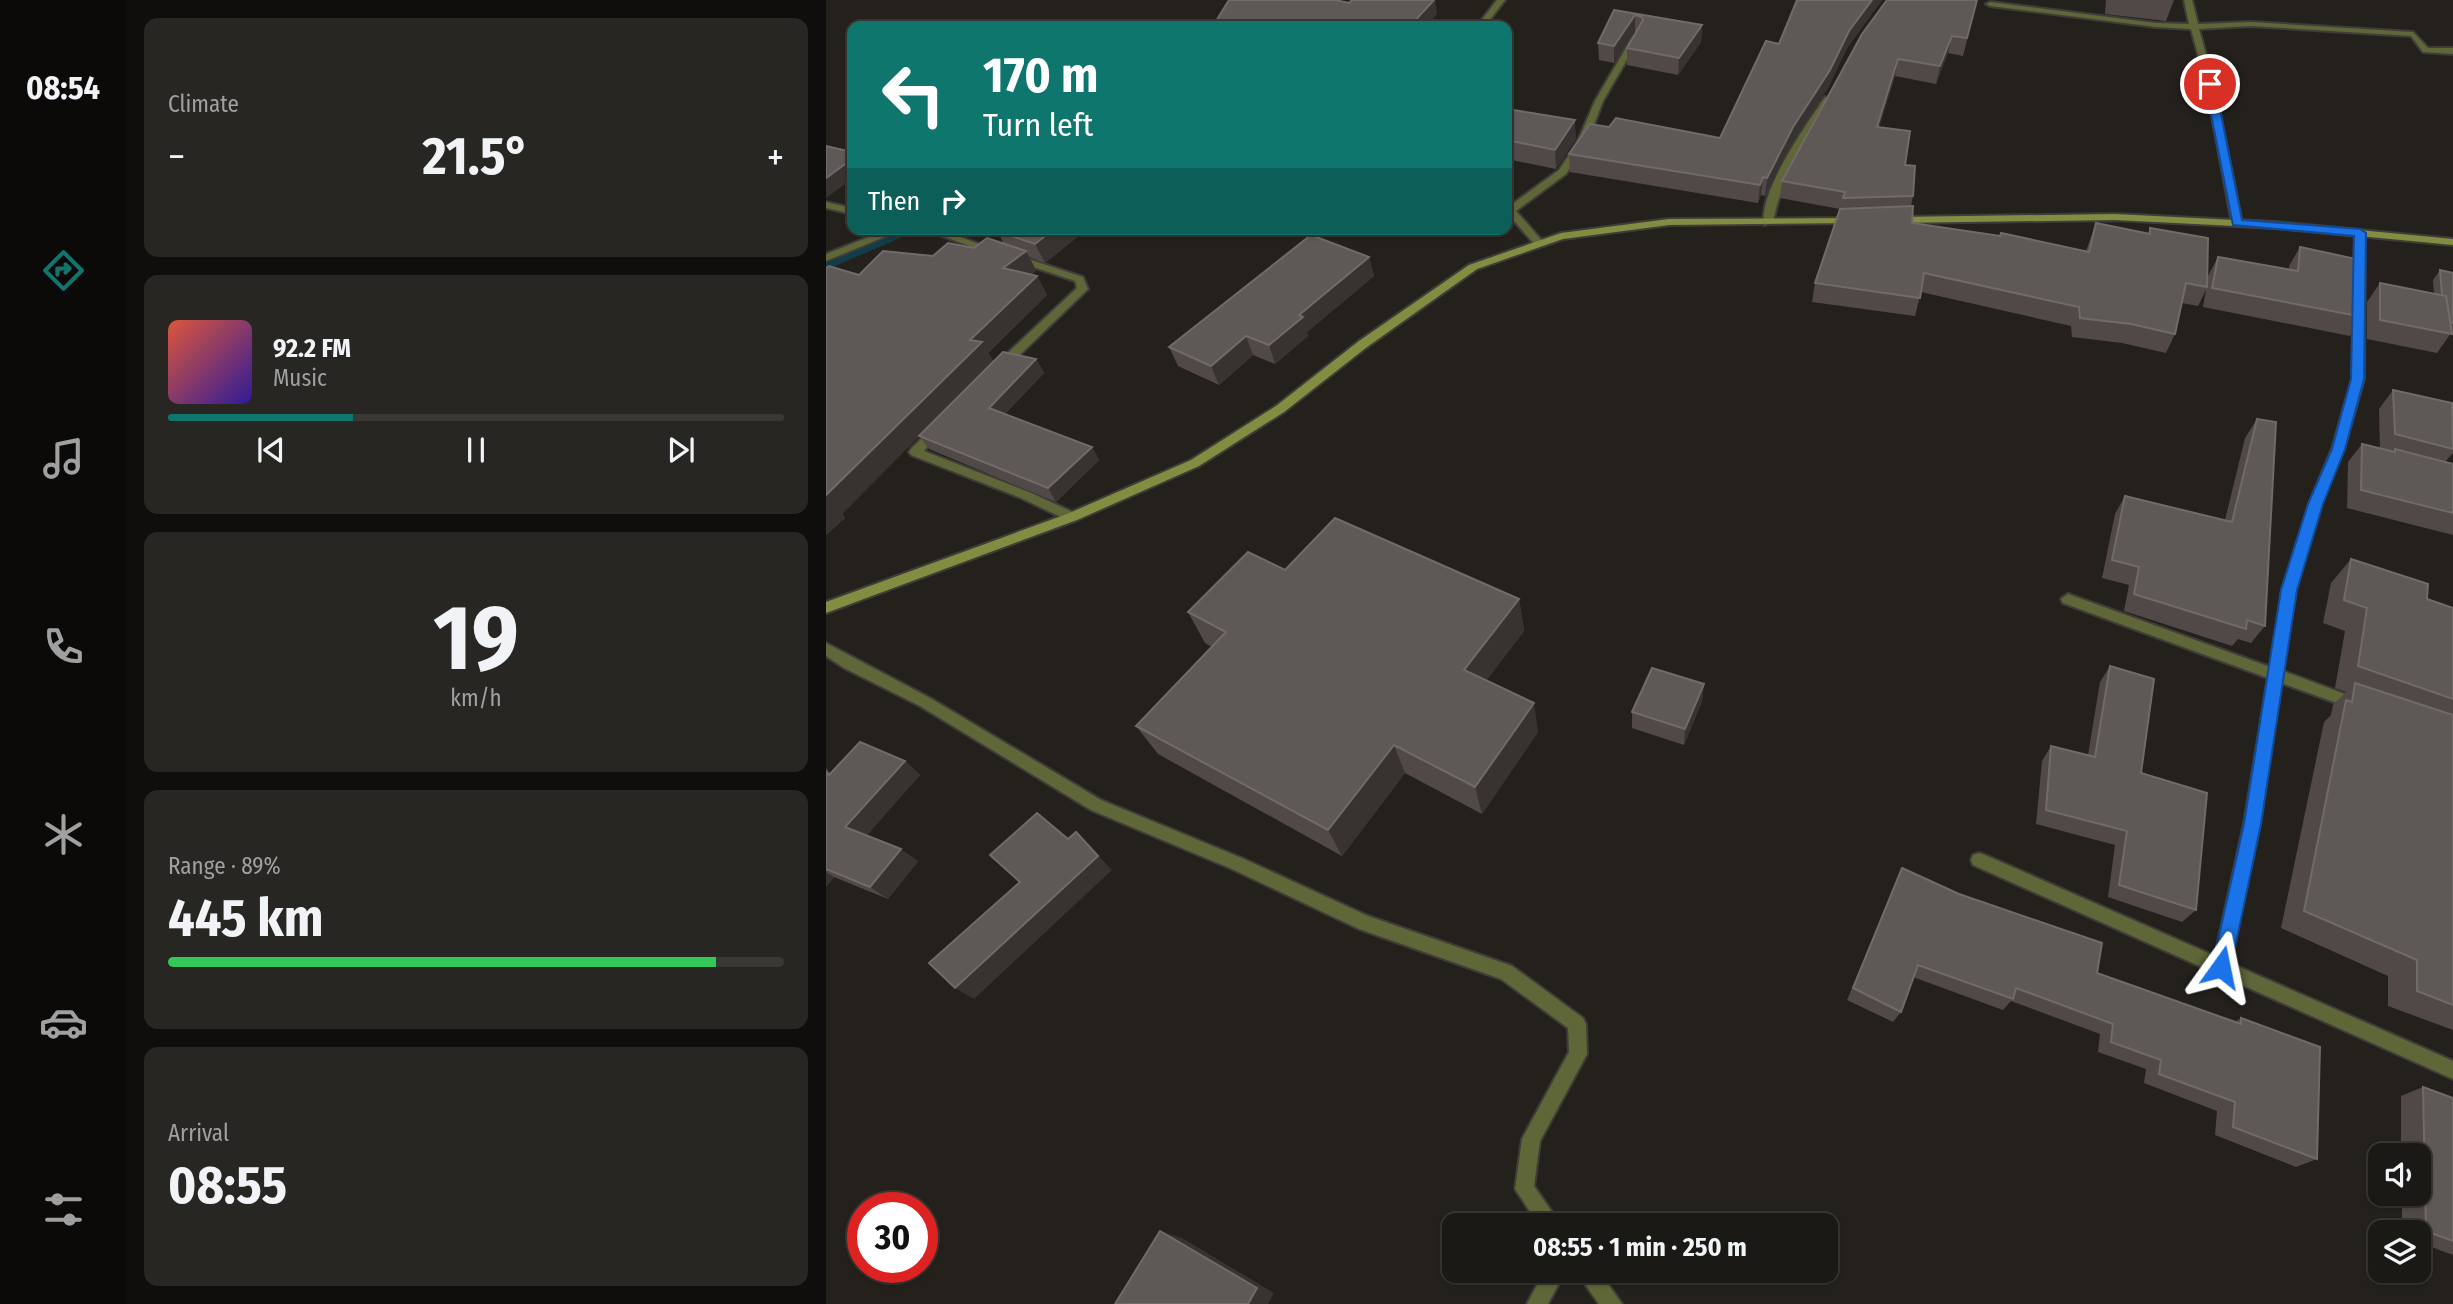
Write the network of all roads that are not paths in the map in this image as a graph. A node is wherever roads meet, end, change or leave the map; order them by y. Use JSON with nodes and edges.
{"nodes":[{"id":1,"x":1501,"y":0,"type":"edge"},
{"id":2,"x":2188,"y":0,"type":"edge"},
{"id":3,"x":1990,"y":4,"type":"dead end"},
{"id":4,"x":1485,"y":21,"type":"edge"},
{"id":5,"x":2194,"y":27,"type":"junction"},
{"id":6,"x":1637,"y":36,"type":"edge"},
{"id":7,"x":2453,"y":51,"type":"edge"},
{"id":8,"x":1834,"y":89,"type":"edge"},
{"id":9,"x":826,"y":205,"type":"edge"},
{"id":10,"x":1512,"y":206,"type":"edge"},
{"id":11,"x":847,"y":210,"type":"edge"},
{"id":12,"x":1512,"y":212,"type":"edge"},
{"id":13,"x":1864,"y":221,"type":"edge"},
{"id":14,"x":1877,"y":221,"type":"edge"},
{"id":15,"x":1768,"y":223,"type":"junction"},
{"id":16,"x":2237,"y":223,"type":"junction"},
{"id":17,"x":2360,"y":233,"type":"junction"},
{"id":18,"x":884,"y":235,"type":"edge"},
{"id":19,"x":946,"y":235,"type":"edge"},
{"id":20,"x":2453,"y":242,"type":"edge"},
{"id":21,"x":1539,"y":244,"type":"junction"},
{"id":22,"x":826,"y":258,"type":"edge"},
{"id":23,"x":992,"y":373,"type":"edge"},
{"id":24,"x":944,"y":422,"type":"edge"},
{"id":25,"x":1072,"y":517,"type":"junction"},
{"id":26,"x":2068,"y":599,"type":"dead end"},
{"id":27,"x":826,"y":608,"type":"edge"},
{"id":28,"x":826,"y":649,"type":"edge"},
{"id":29,"x":2276,"y":677,"type":"junction"},
{"id":30,"x":2365,"y":707,"type":"edge"},
{"id":31,"x":1979,"y":860,"type":"dead end"},
{"id":32,"x":2221,"y":967,"type":"junction"},
{"id":33,"x":2453,"y":1070,"type":"edge"},
{"id":34,"x":1542,"y":1213,"type":"edge"},
{"id":35,"x":1549,"y":1283,"type":"edge"},
{"id":36,"x":1596,"y":1283,"type":"edge"},
{"id":37,"x":1537,"y":1304,"type":"edge"},
{"id":38,"x":1612,"y":1304,"type":"edge"}],
"edges":[{"from":1,"to":4,"type":"street"},
{"from":2,"to":5,"type":"street"},
{"from":3,"to":5,"type":"street"},
{"from":5,"to":7,"type":"street"},
{"from":5,"to":16,"type":"street"},
{"from":6,"to":10,"type":"street"},
{"from":8,"to":15,"type":"street"},
{"from":9,"to":11,"type":"street"},
{"from":12,"to":21,"type":"street"},
{"from":13,"to":15,"type":"street"},
{"from":14,"to":16,"type":"street"},
{"from":15,"to":21,"type":"street"},
{"from":16,"to":17,"type":"street"},
{"from":17,"to":20,"type":"street"},
{"from":17,"to":29,"type":"street"},
{"from":18,"to":22,"type":"street"},
{"from":19,"to":23,"type":"street"},
{"from":21,"to":25,"type":"street"},
{"from":24,"to":25,"type":"street"},
{"from":25,"to":27,"type":"street"},
{"from":26,"to":29,"type":"street"},
{"from":28,"to":34,"type":"street"},
{"from":29,"to":30,"type":"street"},
{"from":29,"to":32,"type":"street"},
{"from":31,"to":32,"type":"street"},
{"from":32,"to":33,"type":"street"},
{"from":35,"to":37,"type":"street"},
{"from":36,"to":38,"type":"street"}]}
